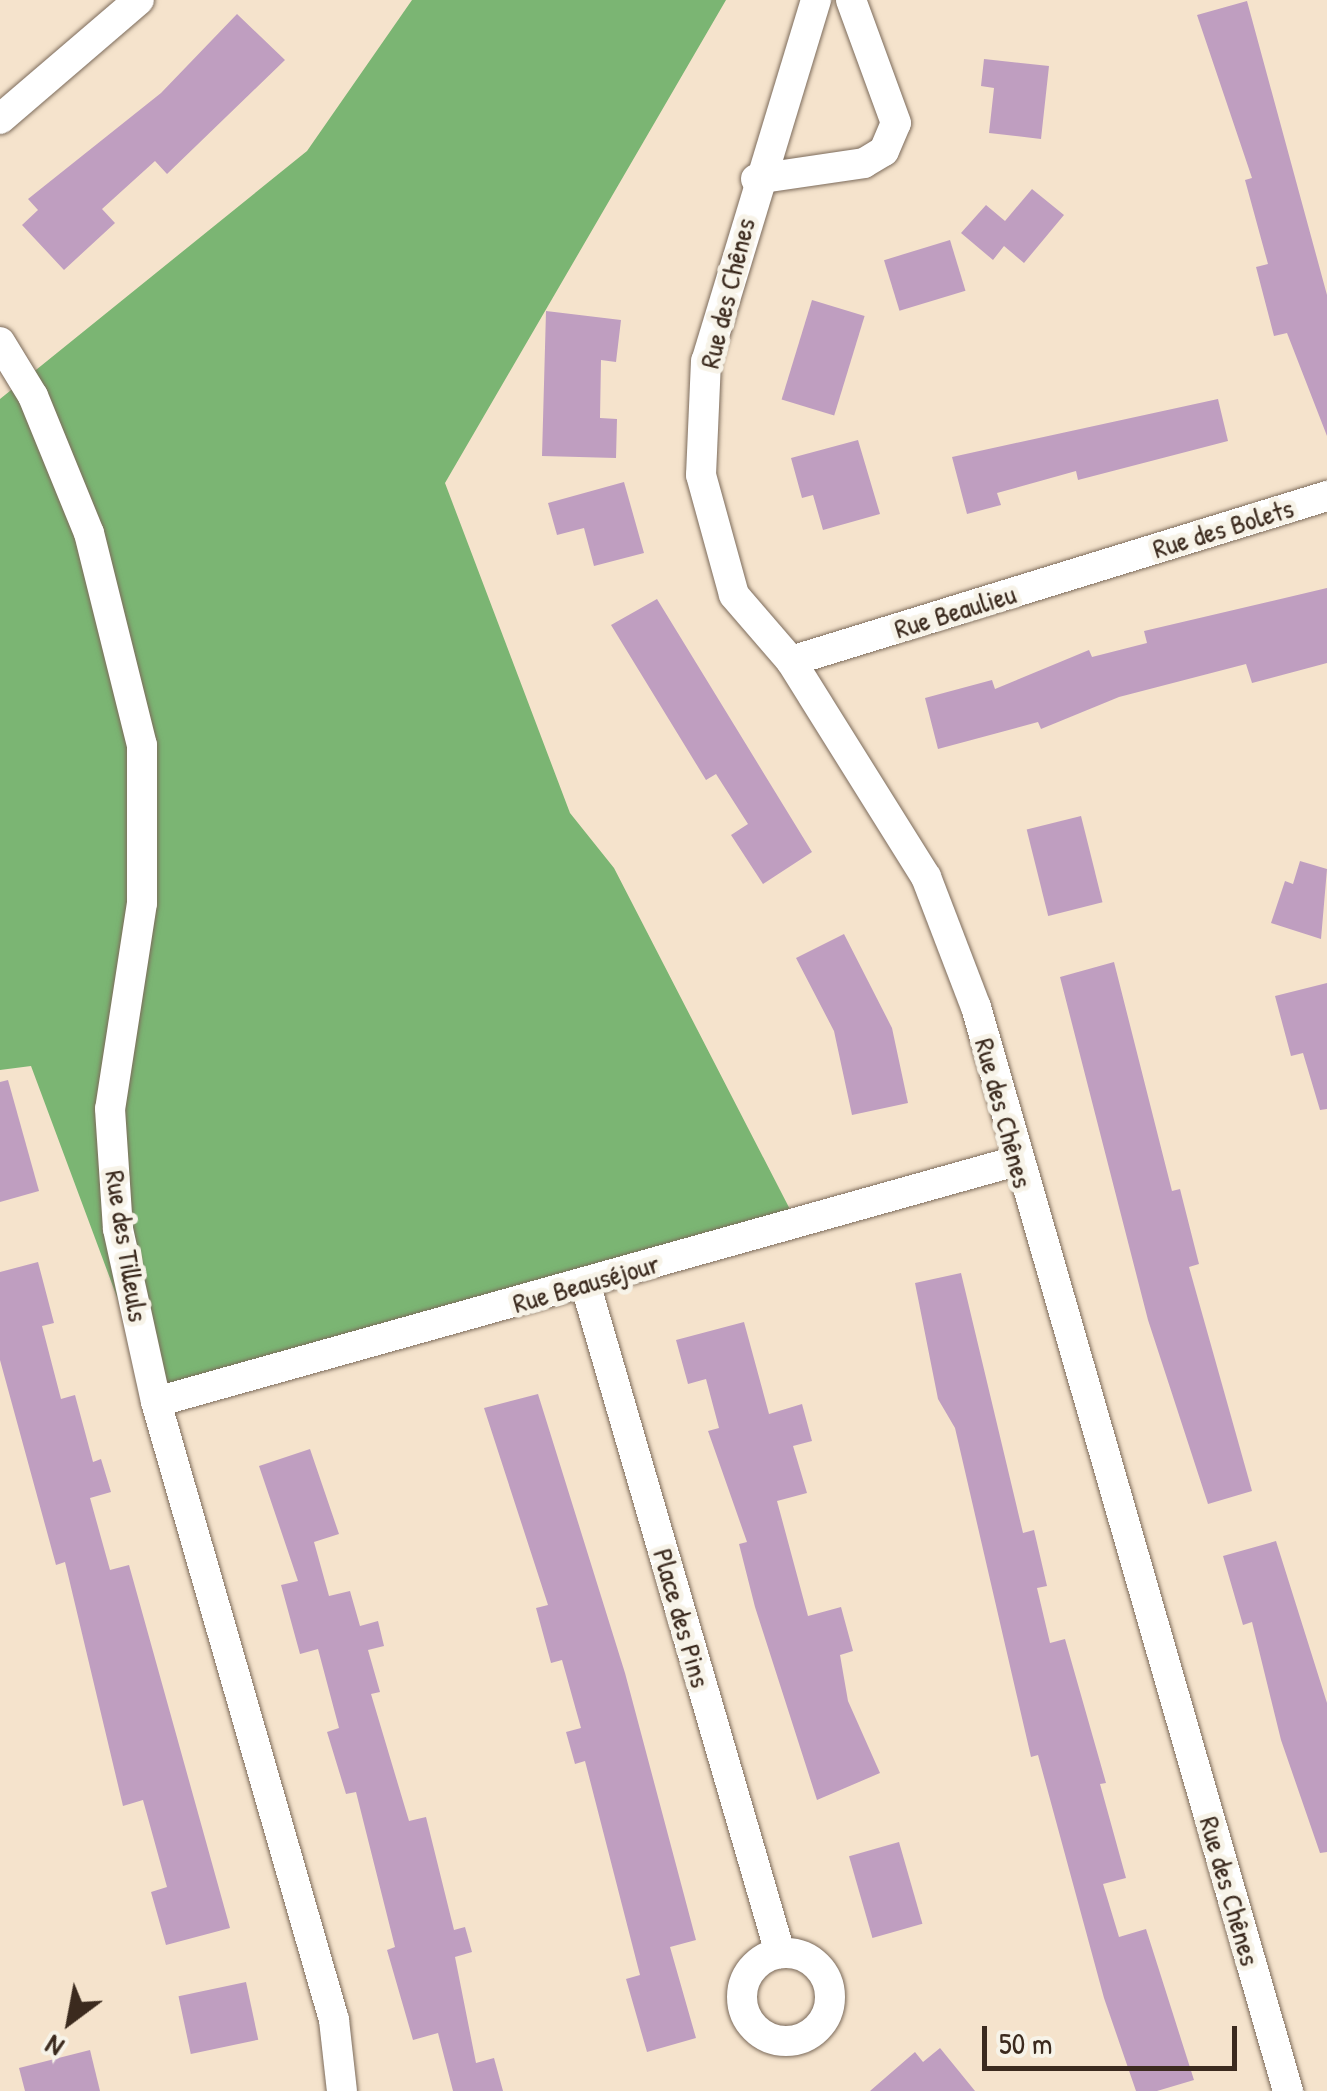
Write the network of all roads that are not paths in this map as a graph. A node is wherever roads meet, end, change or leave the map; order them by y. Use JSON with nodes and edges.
{"nodes":[{"id":1,"x":139,"y":0,"type":"edge"},
{"id":2,"x":816,"y":0,"type":"edge"},
{"id":3,"x":851,"y":0,"type":"edge"},
{"id":4,"x":0,"y":119,"type":"edge"},
{"id":5,"x":756,"y":179,"type":"junction"},
{"id":6,"x":0,"y":342,"type":"edge"},
{"id":7,"x":1327,"y":496,"type":"edge"},
{"id":8,"x":1120,"y":560,"type":"joint"},
{"id":9,"x":791,"y":662,"type":"junction"},
{"id":10,"x":1016,"y":1161,"type":"junction"},
{"id":11,"x":585,"y":1283,"type":"junction"},
{"id":12,"x":156,"y":1402,"type":"junction"},
{"id":13,"x":780,"y":1953,"type":"dead end"},
{"id":14,"x":342,"y":2091,"type":"edge"},
{"id":15,"x":1288,"y":2091,"type":"edge"}],
"edges":[{"from":1,"to":4,"type":"street"},
{"from":2,"to":5,"type":"street","name":"Rue des Chênes"},
{"from":3,"to":5,"type":"street","name":"Rue des Chênes"},
{"from":5,"to":9,"type":"street","name":"Rue des Chênes"},
{"from":6,"to":12,"type":"street","name":"Rue des Tilleuls"},
{"from":7,"to":8,"type":"street","name":"Rue des Bolets"},
{"from":8,"to":9,"type":"street","name":"Rue Beaulieu"},
{"from":9,"to":10,"type":"street","name":"Rue des Chênes"},
{"from":10,"to":11,"type":"street","name":"Rue Beauséjour"},
{"from":10,"to":15,"type":"street","name":"Rue des Chênes"},
{"from":11,"to":12,"type":"street","name":"Rue Beauséjour"},
{"from":11,"to":13,"type":"street","name":"Place des Pins"},
{"from":12,"to":14,"type":"street","name":"Rue des Tilleuls"}]}
